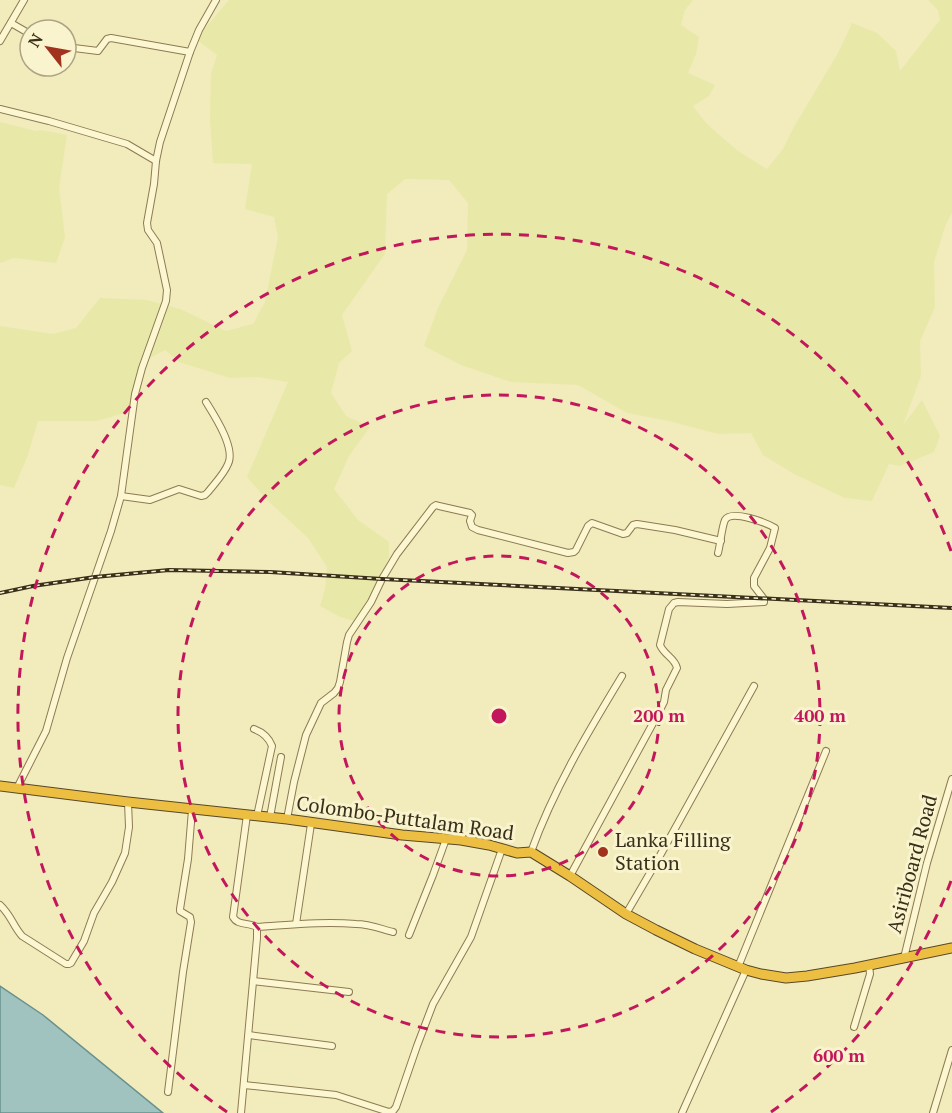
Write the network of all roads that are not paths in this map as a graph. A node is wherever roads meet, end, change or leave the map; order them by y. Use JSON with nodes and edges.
{"nodes":[{"id":1,"x":24,"y":0,"type":"edge"},
{"id":2,"x":216,"y":0,"type":"edge"},
{"id":3,"x":11,"y":23,"type":"junction"},
{"id":4,"x":18,"y":27,"type":"edge"},
{"id":5,"x":0,"y":41,"type":"edge"},
{"id":6,"x":78,"y":48,"type":"edge"},
{"id":7,"x":190,"y":52,"type":"junction"},
{"id":8,"x":0,"y":109,"type":"edge"},
{"id":9,"x":156,"y":161,"type":"junction"},
{"id":10,"x":206,"y":402,"type":"dead end"},
{"id":11,"x":120,"y":496,"type":"junction"},
{"id":12,"x":721,"y":541,"type":"junction"},
{"id":13,"x":718,"y":554,"type":"dead end"},
{"id":14,"x":622,"y":676,"type":"dead end"},
{"id":15,"x":754,"y":686,"type":"dead end"},
{"id":16,"x":254,"y":729,"type":"dead end"},
{"id":17,"x":826,"y":751,"type":"dead end"},
{"id":18,"x":282,"y":757,"type":"dead end"},
{"id":19,"x":952,"y":779,"type":"edge"},
{"id":20,"x":0,"y":786,"type":"edge"},
{"id":21,"x":17,"y":788,"type":"junction"},
{"id":22,"x":129,"y":802,"type":"junction"},
{"id":23,"x":192,"y":810,"type":"junction"},
{"id":24,"x":252,"y":816,"type":"junction"},
{"id":25,"x":270,"y":818,"type":"junction"},
{"id":26,"x":287,"y":819,"type":"junction"},
{"id":27,"x":311,"y":824,"type":"junction"},
{"id":28,"x":446,"y":839,"type":"junction"},
{"id":29,"x":502,"y":849,"type":"junction"},
{"id":30,"x":531,"y":852,"type":"junction"},
{"id":31,"x":570,"y":876,"type":"junction"},
{"id":32,"x":0,"y":905,"type":"edge"},
{"id":33,"x":626,"y":914,"type":"junction"},
{"id":34,"x":296,"y":924,"type":"junction"},
{"id":35,"x":256,"y":927,"type":"junction"},
{"id":36,"x":393,"y":932,"type":"dead end"},
{"id":37,"x":409,"y":935,"type":"dead end"},
{"id":38,"x":952,"y":948,"type":"edge"},
{"id":39,"x":904,"y":958,"type":"junction"},
{"id":40,"x":869,"y":966,"type":"junction"},
{"id":41,"x":742,"y":969,"type":"junction"},
{"id":42,"x":253,"y":981,"type":"junction"},
{"id":43,"x":349,"y":992,"type":"dead end"},
{"id":44,"x":854,"y":1027,"type":"dead end"},
{"id":45,"x":249,"y":1035,"type":"junction"},
{"id":46,"x":332,"y":1047,"type":"dead end"},
{"id":47,"x":952,"y":1050,"type":"edge"},
{"id":48,"x":244,"y":1085,"type":"junction"},
{"id":49,"x":168,"y":1092,"type":"dead end"},
{"id":50,"x":241,"y":1113,"type":"edge"},
{"id":51,"x":682,"y":1113,"type":"edge"},
{"id":52,"x":933,"y":1113,"type":"edge"}],
"edges":[{"from":1,"to":3,"type":"street"},
{"from":2,"to":7,"type":"street"},
{"from":3,"to":4,"type":"street"},
{"from":3,"to":5,"type":"street"},
{"from":6,"to":7,"type":"street"},
{"from":7,"to":9,"type":"street"},
{"from":8,"to":9,"type":"street"},
{"from":9,"to":11,"type":"street"},
{"from":10,"to":11,"type":"street"},
{"from":11,"to":21,"type":"street"},
{"from":12,"to":13,"type":"street"},
{"from":12,"to":26,"type":"street"},
{"from":12,"to":31,"type":"street"},
{"from":14,"to":30,"type":"street"},
{"from":15,"to":33,"type":"street"},
{"from":16,"to":24,"type":"street"},
{"from":17,"to":41,"type":"street"},
{"from":18,"to":25,"type":"street"},
{"from":19,"to":39,"type":"street","name":"Asiriboard Road"},
{"from":20,"to":21,"type":"highway","name":"Colombo-Puttalam Road"},
{"from":21,"to":22,"type":"highway","name":"Colombo-Puttalam Road"},
{"from":22,"to":23,"type":"highway","name":"Colombo-Puttalam Road"},
{"from":22,"to":32,"type":"street"},
{"from":23,"to":24,"type":"highway","name":"Colombo-Puttalam Road"},
{"from":23,"to":49,"type":"street"},
{"from":24,"to":25,"type":"highway","name":"Colombo-Puttalam Road"},
{"from":24,"to":35,"type":"street"},
{"from":25,"to":26,"type":"highway","name":"Colombo-Puttalam Road"},
{"from":26,"to":27,"type":"highway","name":"Colombo-Puttalam Road"},
{"from":27,"to":28,"type":"highway","name":"Colombo-Puttalam Road"},
{"from":27,"to":34,"type":"street"},
{"from":28,"to":29,"type":"highway","name":"Colombo-Puttalam Road"},
{"from":28,"to":37,"type":"street"},
{"from":29,"to":30,"type":"highway","name":"Colombo-Puttalam Road"},
{"from":29,"to":48,"type":"street"},
{"from":30,"to":31,"type":"highway","name":"Colombo-Puttalam Road"},
{"from":31,"to":33,"type":"highway","name":"Colombo-Puttalam Road"},
{"from":33,"to":41,"type":"highway","name":"Colombo-Puttalam Road"},
{"from":34,"to":35,"type":"street"},
{"from":34,"to":36,"type":"street"},
{"from":35,"to":42,"type":"street"},
{"from":38,"to":39,"type":"highway","name":"Colombo-Puttalam Road"},
{"from":39,"to":40,"type":"highway","name":"Colombo-Puttalam Road"},
{"from":40,"to":41,"type":"highway","name":"Colombo-Puttalam Road"},
{"from":40,"to":44,"type":"street"},
{"from":41,"to":51,"type":"street"},
{"from":42,"to":43,"type":"street"},
{"from":42,"to":45,"type":"street"},
{"from":45,"to":46,"type":"street"},
{"from":45,"to":48,"type":"street"},
{"from":47,"to":52,"type":"street"},
{"from":48,"to":50,"type":"street"}]}
